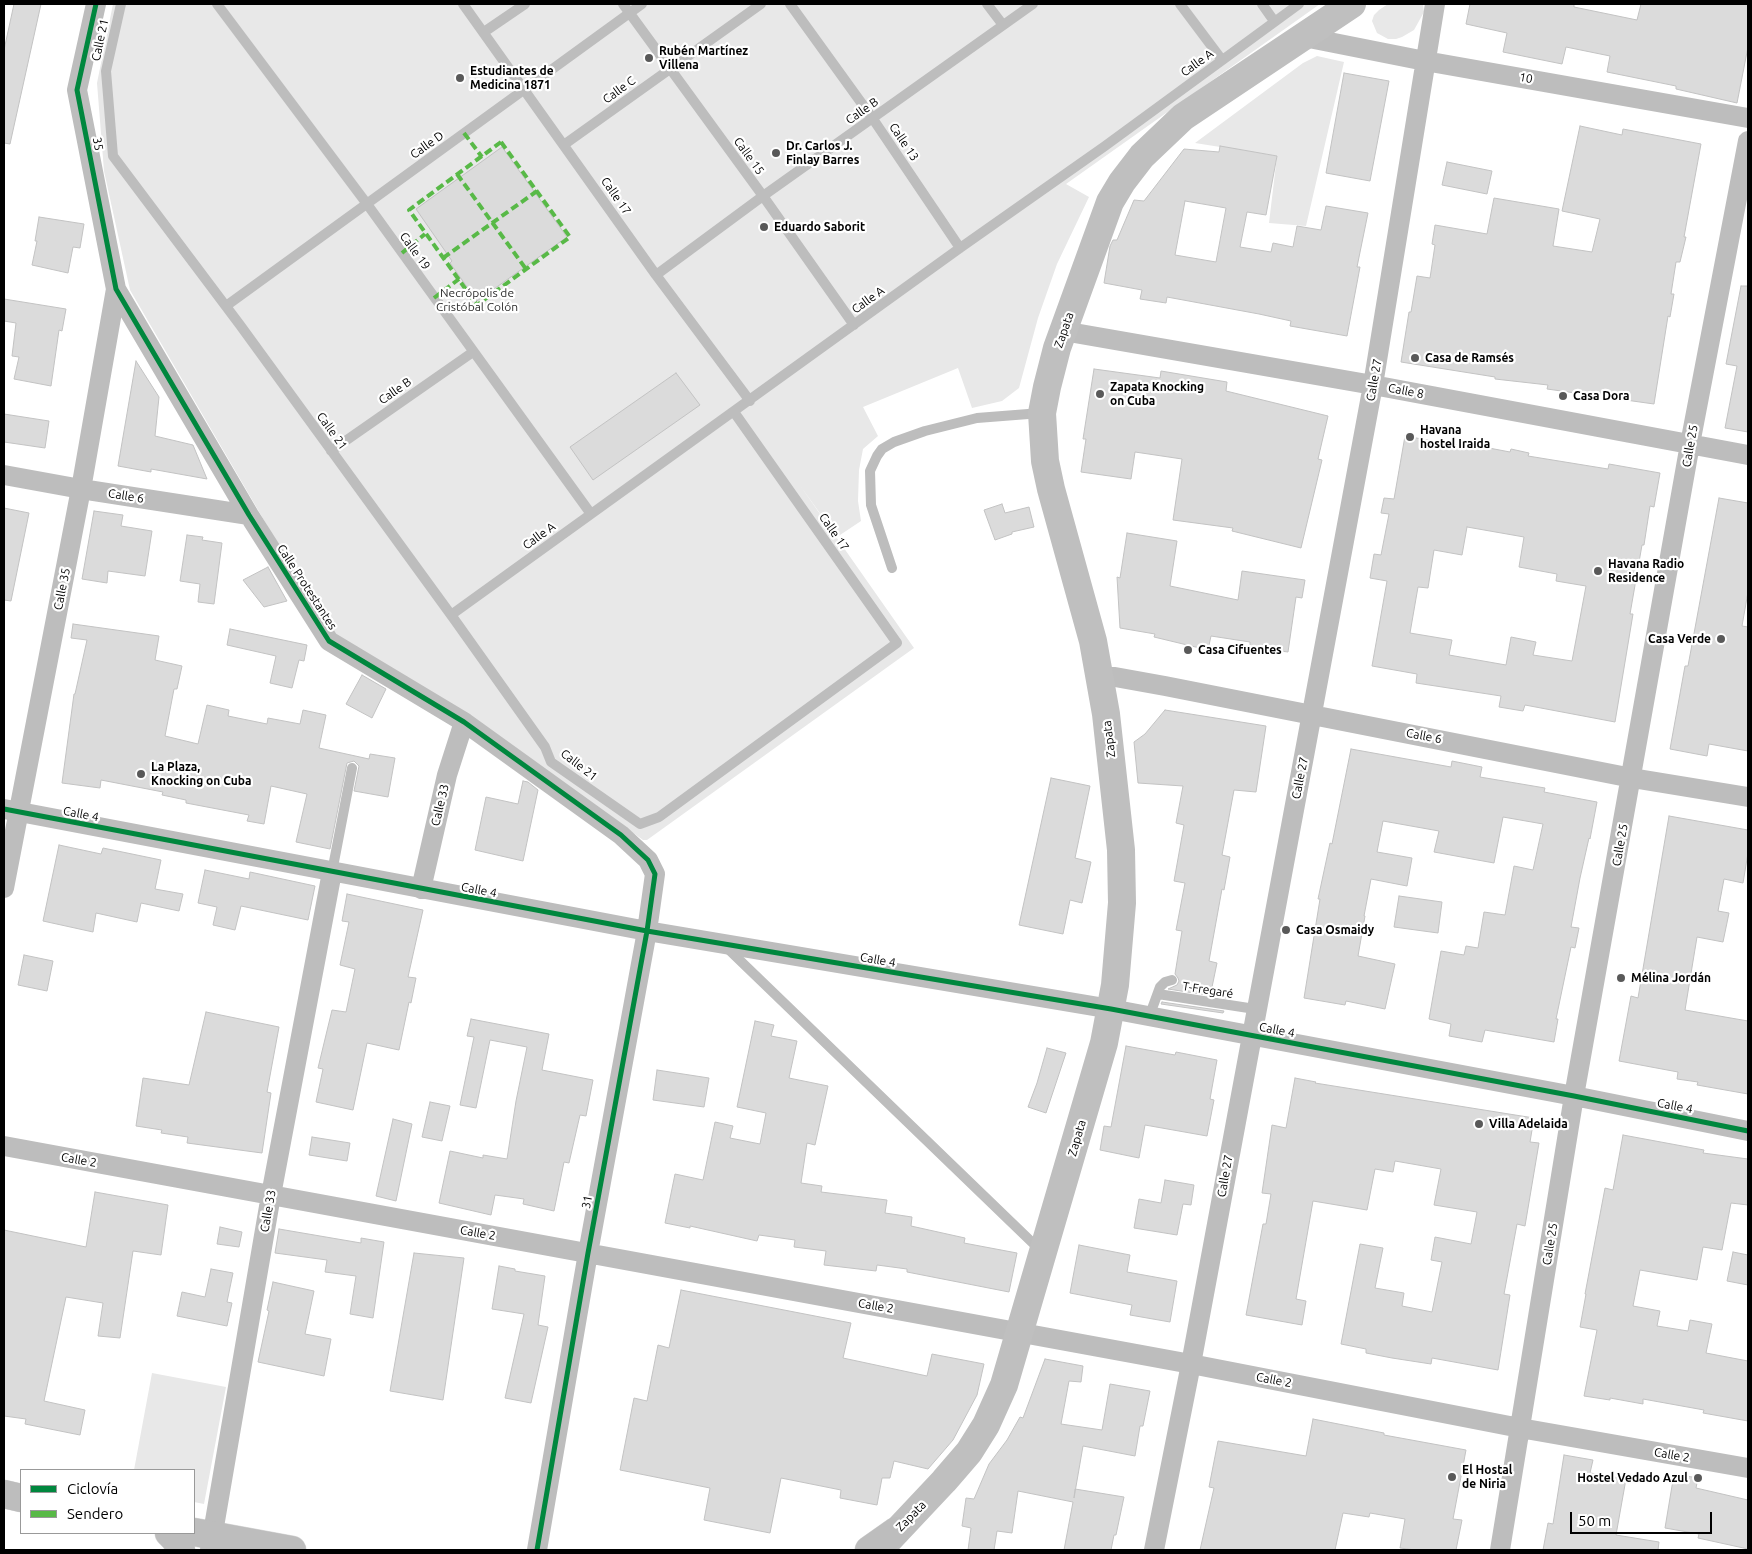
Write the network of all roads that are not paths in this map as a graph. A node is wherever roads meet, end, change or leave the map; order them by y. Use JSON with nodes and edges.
{"nodes":[{"id":1,"x":96,"y":4,"type":"edge"},
{"id":2,"x":121,"y":4,"type":"edge"},
{"id":3,"x":217,"y":4,"type":"edge"},
{"id":4,"x":463,"y":4,"type":"edge"},
{"id":5,"x":525,"y":4,"type":"edge"},
{"id":6,"x":623,"y":4,"type":"edge"},
{"id":7,"x":642,"y":4,"type":"edge"},
{"id":8,"x":761,"y":4,"type":"edge"},
{"id":9,"x":790,"y":4,"type":"edge"},
{"id":10,"x":988,"y":4,"type":"edge"},
{"id":11,"x":1033,"y":4,"type":"edge"},
{"id":12,"x":1180,"y":4,"type":"edge"},
{"id":13,"x":1262,"y":4,"type":"edge"},
{"id":14,"x":1299,"y":4,"type":"edge"},
{"id":15,"x":1352,"y":4,"type":"edge"},
{"id":16,"x":1435,"y":4,"type":"edge"},
{"id":17,"x":629,"y":13,"type":"junction"},
{"id":18,"x":1274,"y":21,"type":"junction"},
{"id":19,"x":1003,"y":25,"type":"junction"},
{"id":20,"x":484,"y":32,"type":"junction"},
{"id":21,"x":1304,"y":37,"type":"junction"},
{"id":22,"x":1222,"y":60,"type":"junction"},
{"id":23,"x":1425,"y":60,"type":"junction"},
{"id":24,"x":670,"y":69,"type":"junction"},
{"id":25,"x":525,"y":89,"type":"junction"},
{"id":26,"x":1748,"y":118,"type":"edge"},
{"id":27,"x":873,"y":119,"type":"junction"},
{"id":28,"x":1748,"y":141,"type":"edge"},
{"id":29,"x":565,"y":144,"type":"junction"},
{"id":30,"x":763,"y":196,"type":"junction"},
{"id":31,"x":367,"y":204,"type":"junction"},
{"id":32,"x":960,"y":248,"type":"junction"},
{"id":33,"x":656,"y":275,"type":"junction"},
{"id":34,"x":116,"y":289,"type":"junction"},
{"id":35,"x":226,"y":306,"type":"junction"},
{"id":36,"x":854,"y":325,"type":"junction"},
{"id":37,"x":1063,"y":331,"type":"junction"},
{"id":38,"x":473,"y":352,"type":"junction"},
{"id":39,"x":1373,"y":385,"type":"junction"},
{"id":40,"x":750,"y":401,"type":"junction"},
{"id":41,"x":734,"y":412,"type":"junction"},
{"id":42,"x":1042,"y":413,"type":"junction"},
{"id":43,"x":1690,"y":444,"type":"junction"},
{"id":44,"x":331,"y":451,"type":"junction"},
{"id":45,"x":1748,"y":455,"type":"edge"},
{"id":46,"x":4,"y":475,"type":"edge"},
{"id":47,"x":81,"y":489,"type":"junction"},
{"id":48,"x":591,"y":514,"type":"junction"},
{"id":49,"x":249,"y":515,"type":"junction"},
{"id":50,"x":892,"y":568,"type":"dead end"},
{"id":51,"x":451,"y":615,"type":"junction"},
{"id":52,"x":1100,"y":676,"type":"junction"},
{"id":53,"x":1313,"y":714,"type":"junction"},
{"id":54,"x":464,"y":722,"type":"junction"},
{"id":55,"x":352,"y":768,"type":"dead end"},
{"id":56,"x":1632,"y":778,"type":"junction"},
{"id":57,"x":1748,"y":797,"type":"edge"},
{"id":58,"x":11,"y":810,"type":"edge"},
{"id":59,"x":640,"y":824,"type":"joint"},
{"id":60,"x":648,"y":860,"type":"joint"},
{"id":61,"x":332,"y":872,"type":"junction"},
{"id":62,"x":4,"y":888,"type":"edge"},
{"id":63,"x":421,"y":889,"type":"junction"},
{"id":64,"x":647,"y":932,"type":"junction"},
{"id":65,"x":722,"y":944,"type":"junction"},
{"id":66,"x":1172,"y":980,"type":"dead end"},
{"id":67,"x":1158,"y":994,"type":"junction"},
{"id":68,"x":1111,"y":1009,"type":"junction"},
{"id":69,"x":1256,"y":1009,"type":"junction"},
{"id":70,"x":1149,"y":1017,"type":"junction"},
{"id":71,"x":1250,"y":1035,"type":"junction"},
{"id":72,"x":1574,"y":1096,"type":"junction"},
{"id":73,"x":1748,"y":1132,"type":"edge"},
{"id":74,"x":4,"y":1146,"type":"edge"},
{"id":75,"x":271,"y":1195,"type":"junction"},
{"id":76,"x":588,"y":1254,"type":"junction"},
{"id":77,"x":1043,"y":1254,"type":"junction"},
{"id":78,"x":1020,"y":1333,"type":"junction"},
{"id":79,"x":1191,"y":1364,"type":"junction"},
{"id":80,"x":1520,"y":1428,"type":"junction"},
{"id":81,"x":1748,"y":1468,"type":"edge"},
{"id":82,"x":4,"y":1494,"type":"edge"},
{"id":83,"x":20,"y":1498,"type":"edge"},
{"id":84,"x":170,"y":1534,"type":"edge"},
{"id":85,"x":205,"y":1539,"type":"edge"},
{"id":86,"x":887,"y":1541,"type":"edge"},
{"id":87,"x":273,"y":1549,"type":"edge"},
{"id":88,"x":181,"y":1550,"type":"edge"},
{"id":89,"x":537,"y":1550,"type":"edge"},
{"id":90,"x":869,"y":1550,"type":"edge"},
{"id":91,"x":1154,"y":1550,"type":"edge"},
{"id":92,"x":1500,"y":1550,"type":"edge"}],
"edges":[{"from":1,"to":34,"type":"street","name":"35"},
{"from":2,"to":35,"type":"lane","name":"Calle 21"},
{"from":3,"to":31,"type":"lane","name":"Calle 19"},
{"from":4,"to":20,"type":"lane","name":"Calle 17"},
{"from":5,"to":20,"type":"lane"},
{"from":6,"to":17,"type":"lane","name":"Calle 15"},
{"from":7,"to":17,"type":"lane","name":"Calle D"},
{"from":8,"to":24,"type":"lane","name":"Calle C"},
{"from":9,"to":27,"type":"lane","name":"Calle 13"},
{"from":10,"to":19,"type":"lane"},
{"from":11,"to":19,"type":"lane","name":"Calle B"},
{"from":12,"to":22,"type":"lane"},
{"from":13,"to":18,"type":"lane"},
{"from":14,"to":18,"type":"lane","name":"Calle A"},
{"from":15,"to":21,"type":"main road","name":"Zapata"},
{"from":16,"to":23,"type":"street","name":"Calle 27"},
{"from":17,"to":24,"type":"lane","name":"Calle 15"},
{"from":17,"to":25,"type":"lane","name":"Calle D"},
{"from":18,"to":22,"type":"lane","name":"Calle A"},
{"from":19,"to":27,"type":"lane","name":"Calle B"},
{"from":20,"to":25,"type":"lane","name":"Calle 17"},
{"from":21,"to":23,"type":"street","name":"10"},
{"from":21,"to":37,"type":"main road","name":"Zapata"},
{"from":22,"to":32,"type":"lane","name":"Calle A"},
{"from":23,"to":26,"type":"street","name":"10"},
{"from":23,"to":39,"type":"street","name":"Calle 27"},
{"from":24,"to":29,"type":"lane","name":"Calle C"},
{"from":24,"to":30,"type":"lane","name":"Calle 15"},
{"from":25,"to":29,"type":"lane","name":"Calle 17"},
{"from":25,"to":31,"type":"lane","name":"Calle D"},
{"from":27,"to":30,"type":"lane","name":"Calle B"},
{"from":27,"to":32,"type":"lane","name":"Calle 13"},
{"from":28,"to":43,"type":"street","name":"Calle 25"},
{"from":29,"to":33,"type":"lane","name":"Calle 17"},
{"from":30,"to":33,"type":"lane","name":"Calle B"},
{"from":30,"to":36,"type":"lane","name":"Calle 15"},
{"from":31,"to":35,"type":"lane","name":"Calle D"},
{"from":31,"to":38,"type":"lane","name":"Calle 19"},
{"from":32,"to":36,"type":"lane","name":"Calle A"},
{"from":33,"to":40,"type":"lane","name":"Calle 17"},
{"from":34,"to":47,"type":"street","name":"Calle 35"},
{"from":34,"to":49,"type":"street","name":"Calle Protestantes"},
{"from":35,"to":44,"type":"lane","name":"Calle 21"},
{"from":36,"to":40,"type":"lane","name":"Calle A"},
{"from":37,"to":39,"type":"street","name":"Calle 8"},
{"from":37,"to":42,"type":"main road","name":"Zapata"},
{"from":38,"to":44,"type":"lane","name":"Calle B"},
{"from":38,"to":48,"type":"lane","name":"Calle 19"},
{"from":39,"to":43,"type":"street","name":"Calle 8"},
{"from":39,"to":53,"type":"street","name":"Calle 27"},
{"from":40,"to":41,"type":"lane","name":"Calle A"},
{"from":41,"to":48,"type":"lane","name":"Calle A"},
{"from":41,"to":59,"type":"lane","name":"Calle 17"},
{"from":42,"to":50,"type":"lane"},
{"from":42,"to":52,"type":"main road","name":"Zapata"},
{"from":43,"to":45,"type":"street","name":"Calle 8"},
{"from":43,"to":56,"type":"street","name":"Calle 25"},
{"from":44,"to":51,"type":"lane","name":"Calle 21"},
{"from":46,"to":47,"type":"street","name":"Calle 6"},
{"from":47,"to":49,"type":"street","name":"Calle 6"},
{"from":47,"to":58,"type":"street","name":"Calle 35"},
{"from":48,"to":51,"type":"lane","name":"Calle A"},
{"from":49,"to":54,"type":"street","name":"Calle Protestantes"},
{"from":51,"to":59,"type":"lane","name":"Calle 21"},
{"from":52,"to":53,"type":"street","name":"Calle 6"},
{"from":52,"to":68,"type":"main road","name":"Zapata"},
{"from":53,"to":56,"type":"street","name":"Calle 6"},
{"from":53,"to":69,"type":"street","name":"Calle 27"},
{"from":54,"to":60,"type":"street","name":"Calle Protestantes"},
{"from":54,"to":63,"type":"street","name":"Calle 33"},
{"from":55,"to":61,"type":"lane"},
{"from":56,"to":57,"type":"street","name":"Calle 6"},
{"from":56,"to":72,"type":"street","name":"Calle 25"},
{"from":58,"to":61,"type":"street","name":"Calle 4"},
{"from":58,"to":62,"type":"street","name":"Calle 35"},
{"from":60,"to":64,"type":"street","name":"31"},
{"from":61,"to":63,"type":"street","name":"Calle 4"},
{"from":61,"to":75,"type":"street","name":"Calle 33"},
{"from":63,"to":64,"type":"street","name":"Calle 4"},
{"from":64,"to":65,"type":"street","name":"Calle 4"},
{"from":64,"to":76,"type":"street","name":"31"},
{"from":65,"to":68,"type":"street","name":"Calle 4"},
{"from":65,"to":77,"type":"lane"},
{"from":66,"to":67,"type":"lane","name":"T-Fregaré"},
{"from":67,"to":69,"type":"lane","name":"T-Fregaré"},
{"from":67,"to":70,"type":"lane","name":"T-Fregaré"},
{"from":68,"to":70,"type":"street","name":"Calle 4"},
{"from":68,"to":77,"type":"main road","name":"Zapata"},
{"from":69,"to":71,"type":"street","name":"Calle 27"},
{"from":70,"to":71,"type":"street","name":"Calle 4"},
{"from":71,"to":72,"type":"street","name":"Calle 4"},
{"from":71,"to":79,"type":"street","name":"Calle 27"},
{"from":72,"to":73,"type":"street","name":"Calle 4"},
{"from":72,"to":80,"type":"street","name":"Calle 25"},
{"from":74,"to":75,"type":"street","name":"Calle 2"},
{"from":75,"to":76,"type":"street","name":"Calle 2"},
{"from":75,"to":85,"type":"street","name":"Calle 33"},
{"from":76,"to":78,"type":"street","name":"Calle 2"},
{"from":76,"to":89,"type":"street","name":"31"},
{"from":77,"to":78,"type":"main road","name":"Zapata"},
{"from":78,"to":79,"type":"street","name":"Calle 2"},
{"from":78,"to":86,"type":"main road","name":"Zapata"},
{"from":79,"to":80,"type":"street","name":"Calle 2"},
{"from":79,"to":91,"type":"street","name":"Calle 27"},
{"from":80,"to":81,"type":"street","name":"Calle 2"},
{"from":80,"to":92,"type":"street","name":"Calle 25"},
{"from":82,"to":83,"type":"main road"},
{"from":84,"to":88,"type":"main road"},
{"from":85,"to":87,"type":"main road"},
{"from":86,"to":90,"type":"main road"}]}
